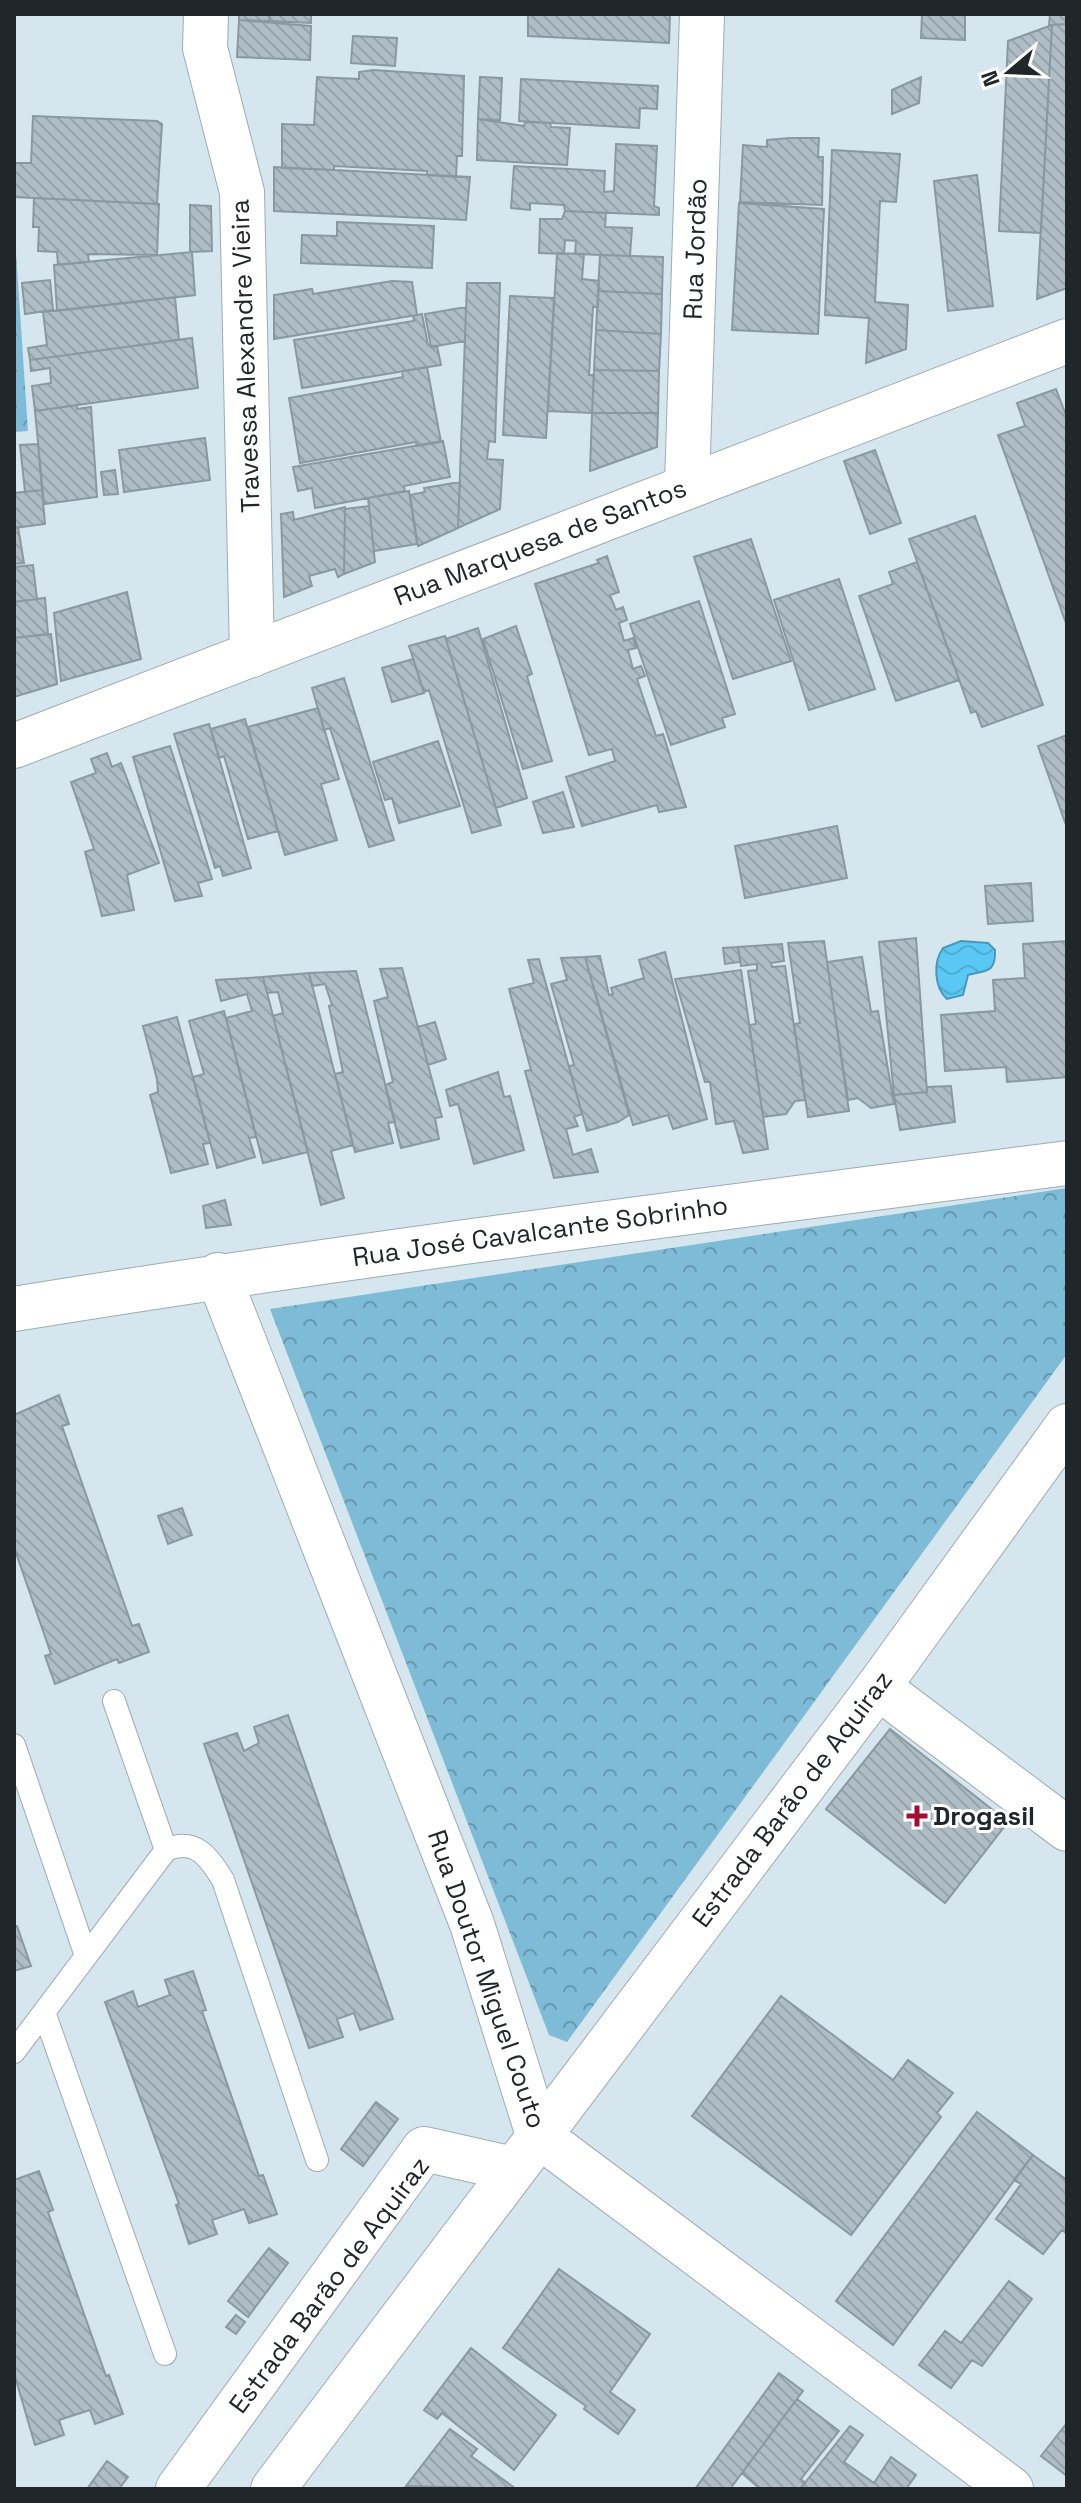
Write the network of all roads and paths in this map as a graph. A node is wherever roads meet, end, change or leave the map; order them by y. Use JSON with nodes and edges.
{"nodes":[{"id":1,"x":206,"y":14,"type":"edge"},
{"id":2,"x":702,"y":14,"type":"edge"},
{"id":3,"x":1067,"y":341,"type":"edge"},
{"id":4,"x":687,"y":485,"type":"junction"},
{"id":5,"x":252,"y":655,"type":"junction"},
{"id":6,"x":14,"y":746,"type":"edge"},
{"id":7,"x":1067,"y":1163,"type":"edge"},
{"id":8,"x":218,"y":1275,"type":"junction"},
{"id":9,"x":14,"y":1309,"type":"edge"},
{"id":10,"x":1067,"y":1426,"type":"edge"},
{"id":11,"x":878,"y":1687,"type":"junction"},
{"id":12,"x":114,"y":1701,"type":"dead end"},
{"id":13,"x":14,"y":1745,"type":"edge"},
{"id":14,"x":1067,"y":1829,"type":"edge"},
{"id":15,"x":166,"y":1850,"type":"junction"},
{"id":16,"x":86,"y":1956,"type":"junction"},
{"id":17,"x":44,"y":2012,"type":"junction"},
{"id":18,"x":14,"y":2052,"type":"edge"},
{"id":19,"x":525,"y":2152,"type":"junction"},
{"id":20,"x":317,"y":2160,"type":"dead end"},
{"id":21,"x":165,"y":2354,"type":"dead end"},
{"id":22,"x":178,"y":2489,"type":"edge"},
{"id":23,"x":273,"y":2489,"type":"edge"},
{"id":24,"x":1011,"y":2489,"type":"edge"}],
"edges":[{"from":1,"to":5,"type":"street","name":"Travessa Alexandre Vieira"},
{"from":2,"to":4,"type":"street","name":"Rua Jordão"},
{"from":3,"to":4,"type":"street","name":"Rua Marquesa de Santos"},
{"from":4,"to":5,"type":"street","name":"Rua Marquesa de Santos"},
{"from":5,"to":6,"type":"street","name":"Rua Marquesa de Santos"},
{"from":7,"to":8,"type":"street","name":"Rua José Cavalcante Sobrinho"},
{"from":8,"to":9,"type":"street","name":"Rua José Cavalcante Sobrinho"},
{"from":8,"to":19,"type":"street","name":"Rua Doutor Miguel Couto"},
{"from":10,"to":11,"type":"street","name":"Estrada Barão de Aquiraz"},
{"from":11,"to":14,"type":"street"},
{"from":11,"to":19,"type":"street","name":"Estrada Barão de Aquiraz"},
{"from":12,"to":15,"type":"lane"},
{"from":13,"to":16,"type":"lane"},
{"from":15,"to":16,"type":"lane"},
{"from":15,"to":20,"type":"lane"},
{"from":16,"to":17,"type":"lane"},
{"from":17,"to":18,"type":"lane"},
{"from":17,"to":21,"type":"lane"},
{"from":19,"to":22,"type":"street","name":"Estrada Barão de Aquiraz"},
{"from":19,"to":23,"type":"street","name":"Estrada Barão de Aquiraz"},
{"from":19,"to":24,"type":"street","name":"Rua Doutor Miguel Couto"}]}
